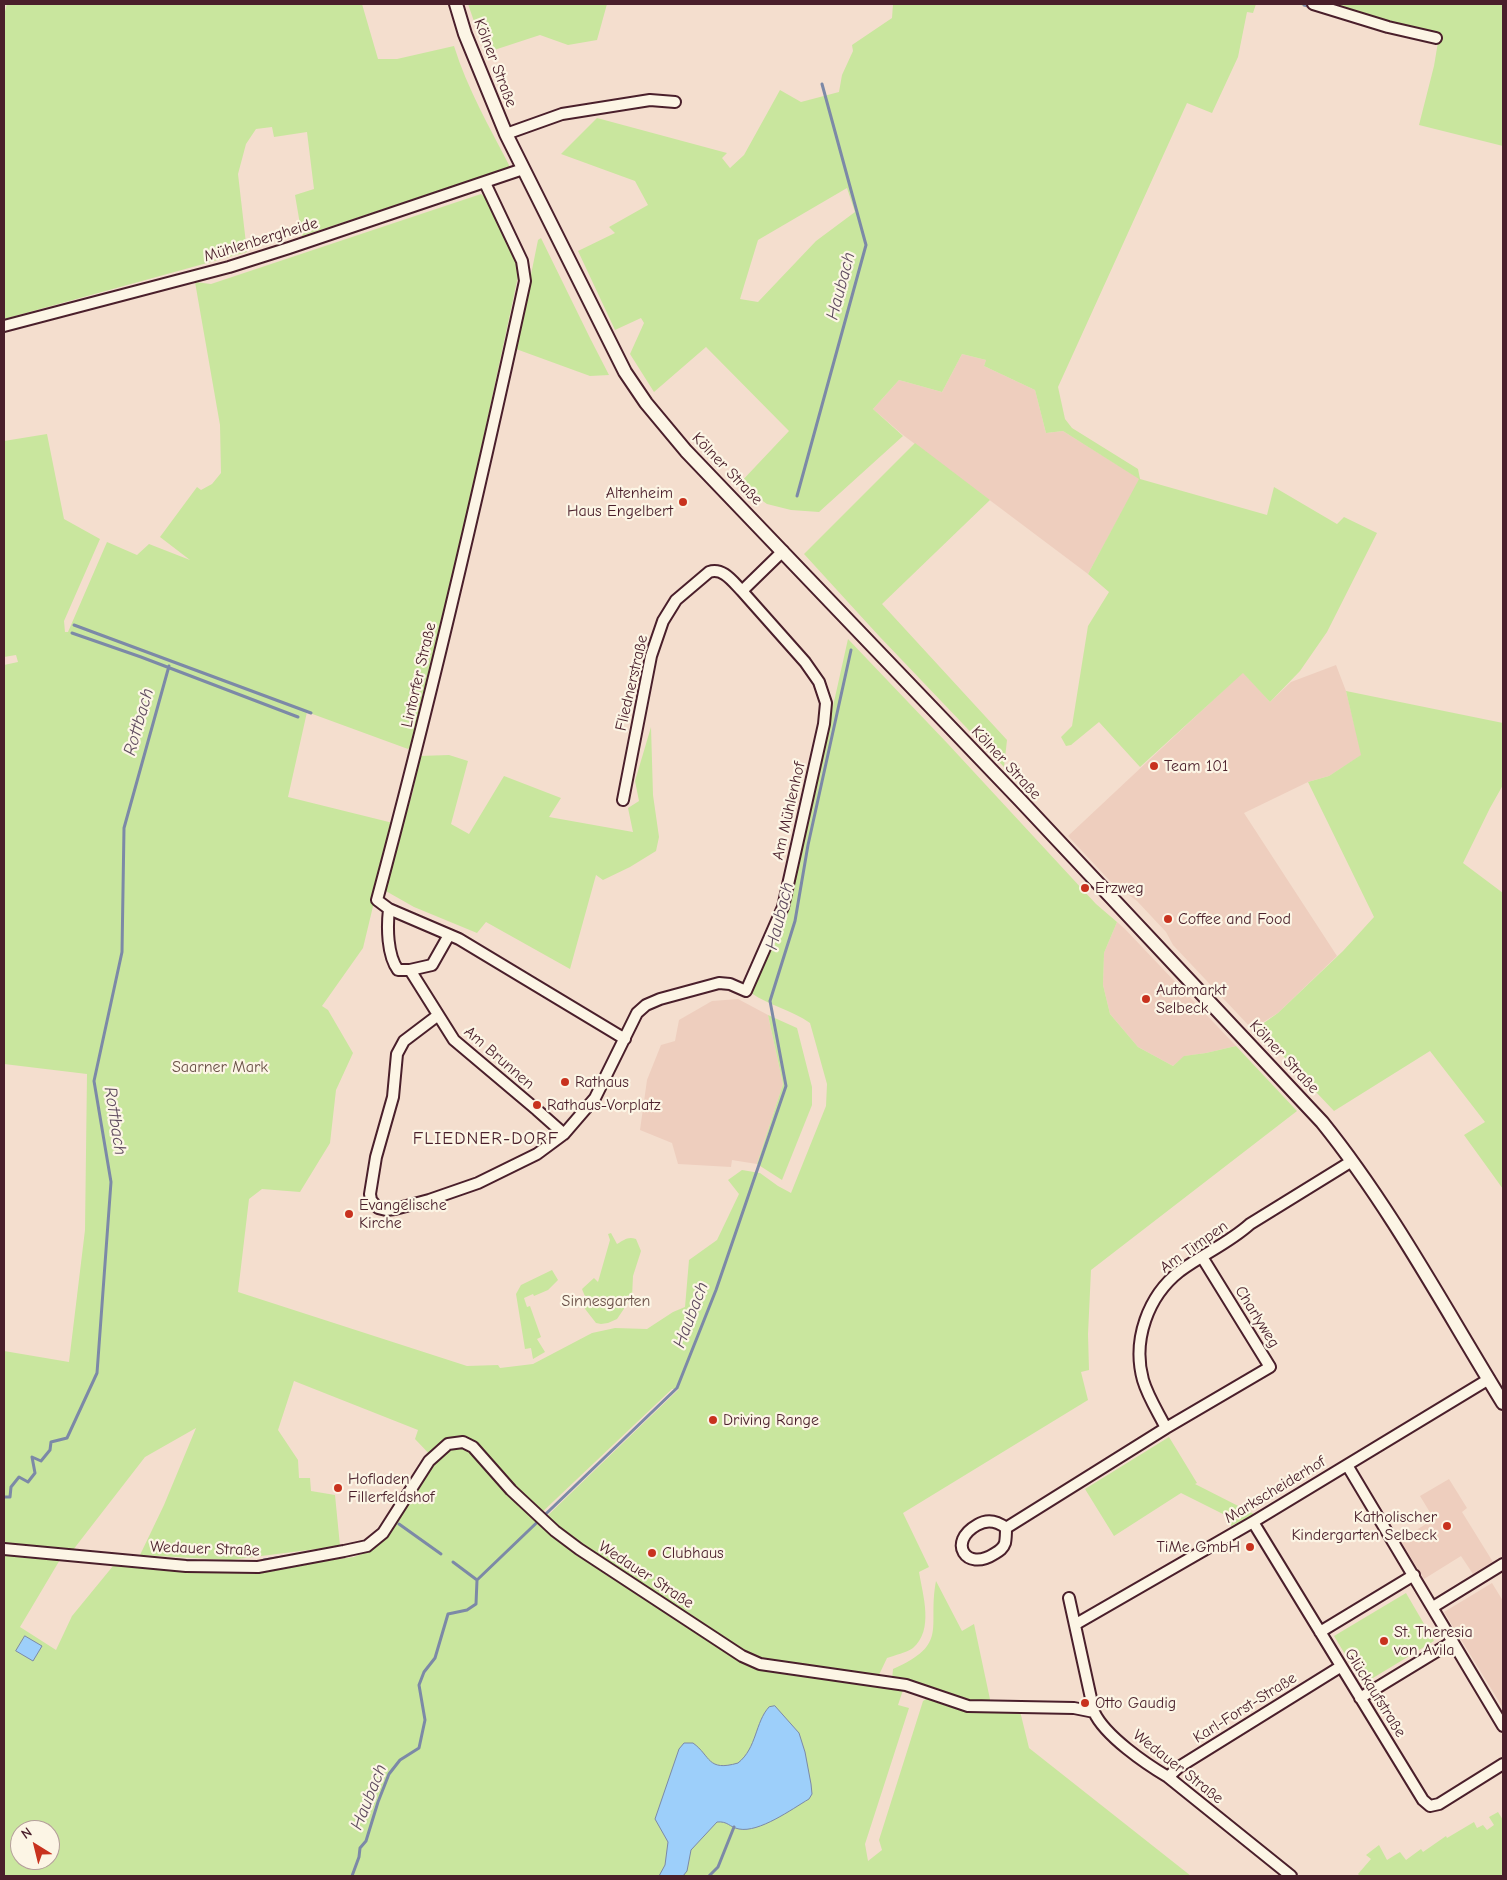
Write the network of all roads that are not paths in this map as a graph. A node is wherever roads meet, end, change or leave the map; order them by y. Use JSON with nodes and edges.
{"nodes":[{"id":1,"x":456,"y":4,"type":"edge"},
{"id":2,"x":1313,"y":4,"type":"edge"},
{"id":3,"x":1436,"y":38,"type":"dead end"},
{"id":4,"x":675,"y":102,"type":"dead end"},
{"id":5,"x":506,"y":134,"type":"junction"},
{"id":6,"x":523,"y":169,"type":"junction"},
{"id":7,"x":486,"y":183,"type":"junction"},
{"id":8,"x":4,"y":326,"type":"edge"},
{"id":9,"x":783,"y":551,"type":"junction"},
{"id":10,"x":742,"y":591,"type":"junction"},
{"id":11,"x":623,"y":800,"type":"dead end"},
{"id":12,"x":389,"y":909,"type":"junction"},
{"id":13,"x":449,"y":935,"type":"junction"},
{"id":14,"x":410,"y":970,"type":"junction"},
{"id":15,"x":437,"y":1016,"type":"junction"},
{"id":16,"x":625,"y":1040,"type":"junction"},
{"id":17,"x":564,"y":1134,"type":"junction"},
{"id":18,"x":1352,"y":1160,"type":"junction"},
{"id":19,"x":1202,"y":1257,"type":"junction"},
{"id":20,"x":1489,"y":1379,"type":"junction"},
{"id":21,"x":1503,"y":1403,"type":"edge"},
{"id":22,"x":1166,"y":1428,"type":"junction"},
{"id":23,"x":1347,"y":1465,"type":"junction"},
{"id":24,"x":1253,"y":1522,"type":"junction"},
{"id":25,"x":1006,"y":1528,"type":"junction"},
{"id":26,"x":4,"y":1549,"type":"edge"},
{"id":27,"x":1503,"y":1564,"type":"edge"},
{"id":28,"x":1414,"y":1575,"type":"junction"},
{"id":29,"x":1068,"y":1598,"type":"dead end"},
{"id":30,"x":1433,"y":1607,"type":"junction"},
{"id":31,"x":1076,"y":1624,"type":"junction"},
{"id":32,"x":1320,"y":1632,"type":"junction"},
{"id":33,"x":1452,"y":1642,"type":"junction"},
{"id":34,"x":1340,"y":1667,"type":"junction"},
{"id":35,"x":1360,"y":1698,"type":"junction"},
{"id":36,"x":1094,"y":1712,"type":"junction"},
{"id":37,"x":1503,"y":1726,"type":"edge"},
{"id":38,"x":1503,"y":1764,"type":"edge"},
{"id":39,"x":1168,"y":1778,"type":"junction"},
{"id":40,"x":1291,"y":1876,"type":"edge"}],
"edges":[{"from":1,"to":5,"type":"main road","name":"Kölner Straße"},
{"from":2,"to":3,"type":"street"},
{"from":4,"to":5,"type":"street","name":"Kölner Straße"},
{"from":5,"to":6,"type":"main road","name":"Kölner Straße"},
{"from":6,"to":7,"type":"street","name":"Mühlenbergheide"},
{"from":6,"to":9,"type":"main road","name":"Kölner Straße"},
{"from":7,"to":8,"type":"street","name":"Mühlenbergheide"},
{"from":7,"to":12,"type":"street","name":"Lintorfer Straße"},
{"from":9,"to":10,"type":"street"},
{"from":9,"to":18,"type":"main road","name":"Kölner Straße"},
{"from":10,"to":11,"type":"street","name":"Fliednerstraße"},
{"from":10,"to":16,"type":"street","name":"Am Mühlenhof"},
{"from":12,"to":13,"type":"street"},
{"from":12,"to":14,"type":"street","name":"Am Brunnen"},
{"from":13,"to":14,"type":"street"},
{"from":13,"to":16,"type":"street"},
{"from":14,"to":15,"type":"street","name":"Am Brunnen"},
{"from":15,"to":17,"type":"street","name":"Am Brunnen"},
{"from":15,"to":17,"type":"street","name":"Am Mühlenhof"},
{"from":16,"to":17,"type":"street","name":"Am Mühlenhof"},
{"from":18,"to":19,"type":"street","name":"Am Timpen"},
{"from":18,"to":20,"type":"main road","name":"Kölner Straße"},
{"from":19,"to":22,"type":"street","name":"Am Timpen"},
{"from":19,"to":22,"type":"street","name":"Charlyweg"},
{"from":20,"to":21,"type":"main road","name":"Kölner Straße"},
{"from":20,"to":23,"type":"street","name":"Markscheiderhof"},
{"from":22,"to":25,"type":"street"},
{"from":23,"to":24,"type":"street","name":"Markscheiderhof"},
{"from":23,"to":28,"type":"street"},
{"from":24,"to":31,"type":"street","name":"Markscheiderhof"},
{"from":24,"to":32,"type":"street","name":"Glückaufstraße"},
{"from":25,"to":25,"type":"street"},
{"from":26,"to":36,"type":"street","name":"Wedauer Straße"},
{"from":27,"to":30,"type":"street"},
{"from":28,"to":30,"type":"street"},
{"from":28,"to":32,"type":"street"},
{"from":29,"to":31,"type":"street"},
{"from":30,"to":33,"type":"street"},
{"from":31,"to":36,"type":"street"},
{"from":32,"to":34,"type":"street","name":"Glückaufstraße"},
{"from":33,"to":35,"type":"street"},
{"from":33,"to":37,"type":"street"},
{"from":34,"to":35,"type":"street","name":"Glückaufstraße"},
{"from":34,"to":39,"type":"street","name":"Karl-Forst-Straße"},
{"from":35,"to":38,"type":"street","name":"Glückaufstraße"},
{"from":36,"to":39,"type":"street","name":"Wedauer Straße"},
{"from":39,"to":40,"type":"street","name":"Wedauer Straße"}]}
